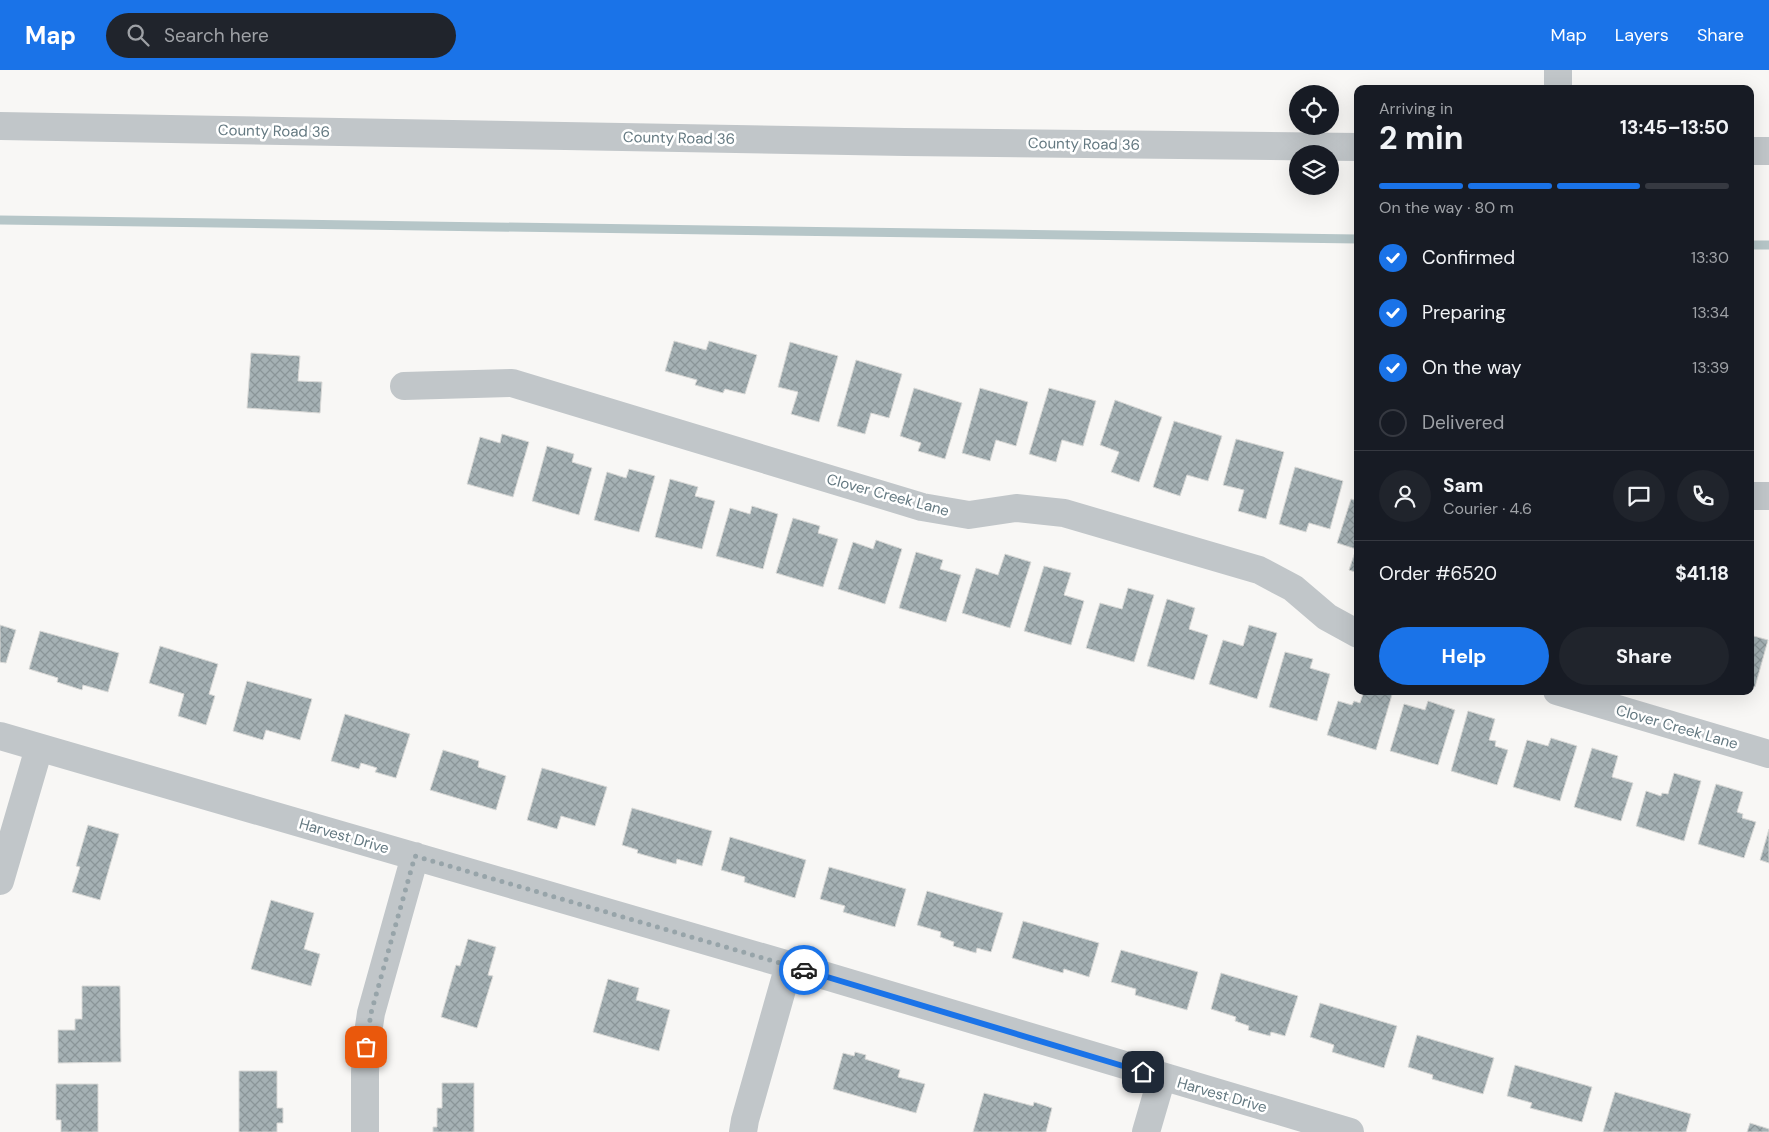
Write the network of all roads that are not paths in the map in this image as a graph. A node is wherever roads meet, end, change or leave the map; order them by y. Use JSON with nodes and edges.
{"nodes":[{"id":1,"x":1558,"y":70,"type":"edge"},
{"id":2,"x":1558,"y":85,"type":"edge"},
{"id":3,"x":0,"y":126,"type":"edge"},
{"id":4,"x":1354,"y":146,"type":"edge"},
{"id":5,"x":1754,"y":151,"type":"edge"},
{"id":6,"x":1769,"y":151,"type":"edge"},
{"id":7,"x":404,"y":386,"type":"dead end"},
{"id":8,"x":1754,"y":496,"type":"edge"},
{"id":9,"x":1769,"y":496,"type":"edge"},
{"id":10,"x":1354,"y":632,"type":"edge"},
{"id":11,"x":1570,"y":695,"type":"edge"},
{"id":12,"x":0,"y":736,"type":"edge"},
{"id":13,"x":39,"y":748,"type":"junction"},
{"id":14,"x":1769,"y":754,"type":"edge"},
{"id":15,"x":415,"y":856,"type":"junction"},
{"id":16,"x":0,"y":881,"type":"edge"},
{"id":17,"x":789,"y":965,"type":"junction"},
{"id":18,"x":1162,"y":1077,"type":"junction"},
{"id":19,"x":365,"y":1132,"type":"edge"},
{"id":20,"x":743,"y":1132,"type":"edge"},
{"id":21,"x":1146,"y":1132,"type":"edge"},
{"id":22,"x":1350,"y":1132,"type":"edge"}],
"edges":[{"from":1,"to":2,"type":"street"},
{"from":3,"to":4,"type":"street","name":"County Road 36"},
{"from":5,"to":6,"type":"street"},
{"from":7,"to":10,"type":"street","name":"Clover Creek Lane"},
{"from":8,"to":9,"type":"street"},
{"from":11,"to":14,"type":"street","name":"Clover Creek Lane"},
{"from":12,"to":13,"type":"street","name":"Harvest Drive"},
{"from":13,"to":15,"type":"street","name":"Harvest Drive"},
{"from":13,"to":16,"type":"street"},
{"from":15,"to":17,"type":"street","name":"Harvest Drive"},
{"from":15,"to":19,"type":"street"},
{"from":17,"to":18,"type":"street","name":"Harvest Drive"},
{"from":17,"to":20,"type":"street"},
{"from":18,"to":21,"type":"street"},
{"from":18,"to":22,"type":"street","name":"Harvest Drive"}]}
